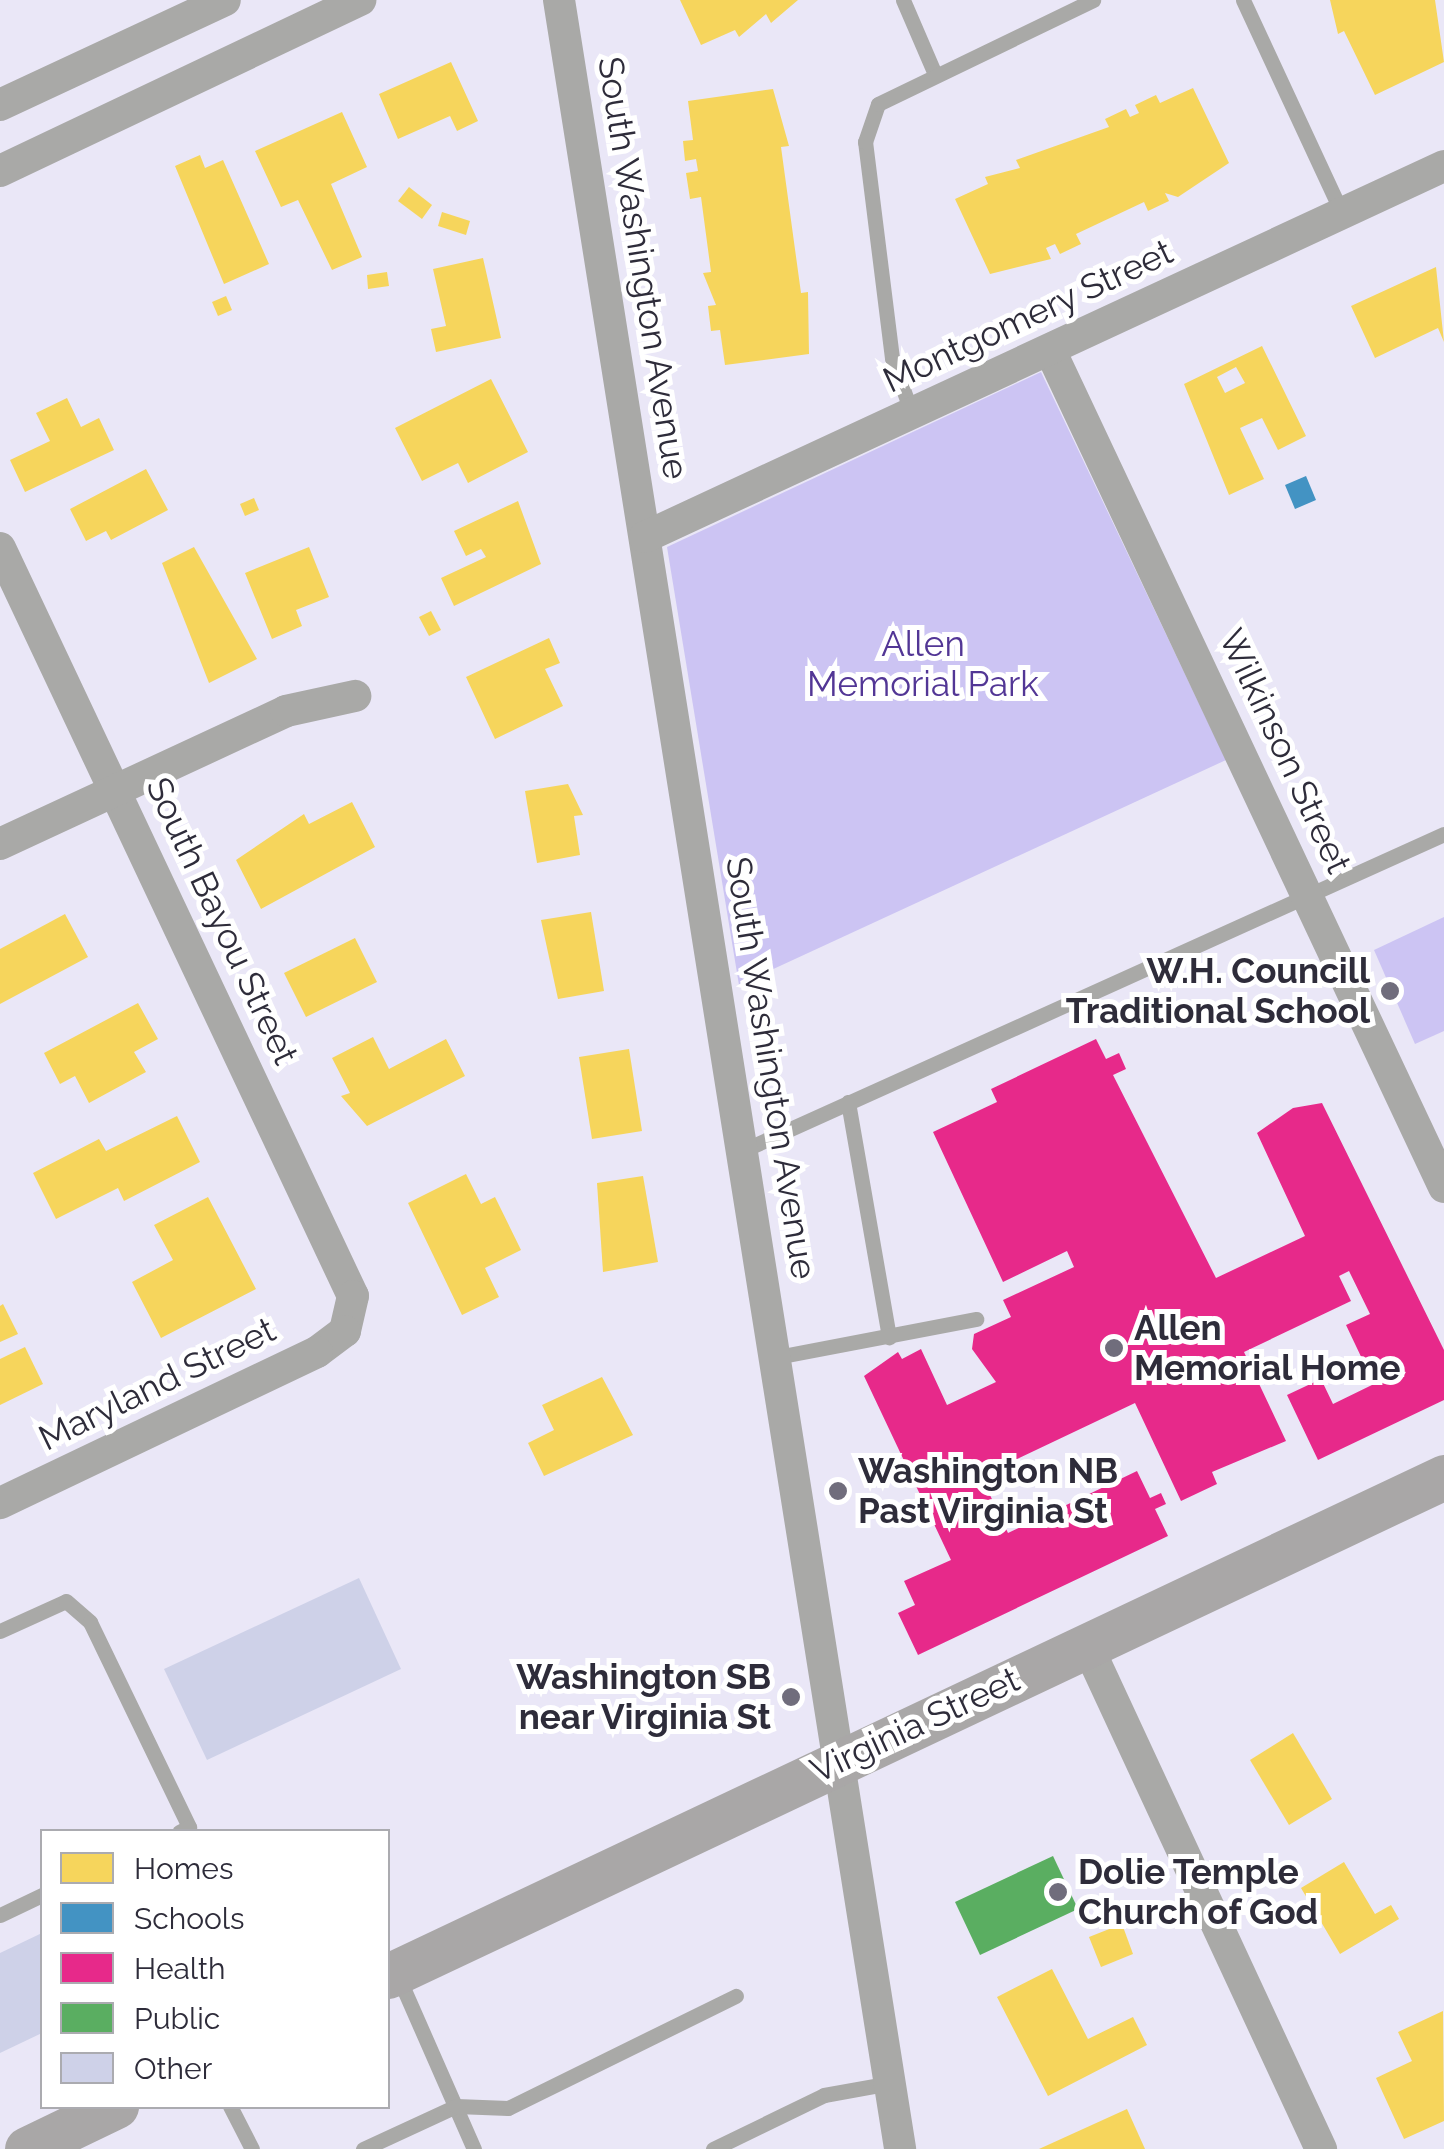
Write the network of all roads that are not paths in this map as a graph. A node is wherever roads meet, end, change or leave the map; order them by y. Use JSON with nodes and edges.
{"nodes":[{"id":1,"x":225,"y":0,"type":"edge"},
{"id":2,"x":559,"y":0,"type":"edge"},
{"id":3,"x":903,"y":0,"type":"edge"},
{"id":4,"x":1093,"y":0,"type":"edge"},
{"id":5,"x":1244,"y":0,"type":"edge"},
{"id":6,"x":347,"y":3,"type":"edge"},
{"id":7,"x":934,"y":72,"type":"junction"},
{"id":8,"x":0,"y":105,"type":"edge"},
{"id":9,"x":1444,"y":166,"type":"edge"},
{"id":10,"x":0,"y":171,"type":"edge"},
{"id":11,"x":1342,"y":213,"type":"junction"},
{"id":12,"x":1050,"y":350,"type":"junction"},
{"id":13,"x":912,"y":414,"type":"junction"},
{"id":14,"x":645,"y":536,"type":"junction"},
{"id":15,"x":0,"y":548,"type":"edge"},
{"id":16,"x":355,"y":696,"type":"dead end"},
{"id":17,"x":117,"y":790,"type":"junction"},
{"id":18,"x":1444,"y":834,"type":"edge"},
{"id":19,"x":0,"y":844,"type":"edge"},
{"id":20,"x":1307,"y":892,"type":"junction"},
{"id":21,"x":848,"y":1102,"type":"junction"},
{"id":22,"x":744,"y":1150,"type":"junction"},
{"id":23,"x":1444,"y":1187,"type":"edge"},
{"id":24,"x":976,"y":1319,"type":"dead end"},
{"id":25,"x":346,"y":1331,"type":"joint"},
{"id":26,"x":888,"y":1337,"type":"junction"},
{"id":27,"x":777,"y":1358,"type":"junction"},
{"id":28,"x":1444,"y":1477,"type":"edge"},
{"id":29,"x":0,"y":1504,"type":"edge"},
{"id":30,"x":0,"y":1631,"type":"edge"},
{"id":31,"x":1087,"y":1644,"type":"junction"},
{"id":32,"x":841,"y":1760,"type":"junction"},
{"id":33,"x":184,"y":1829,"type":"edge"},
{"id":34,"x":40,"y":1896,"type":"edge"},
{"id":35,"x":0,"y":1914,"type":"edge"},
{"id":36,"x":392,"y":1974,"type":"edge"},
{"id":37,"x":736,"y":1996,"type":"dead end"},
{"id":38,"x":890,"y":2082,"type":"junction"},
{"id":39,"x":456,"y":2106,"type":"junction"},
{"id":40,"x":110,"y":2109,"type":"edge"},
{"id":41,"x":232,"y":2109,"type":"edge"},
{"id":42,"x":28,"y":2149,"type":"edge"},
{"id":43,"x":252,"y":2149,"type":"edge"},
{"id":44,"x":362,"y":2149,"type":"edge"},
{"id":45,"x":474,"y":2149,"type":"edge"},
{"id":46,"x":712,"y":2149,"type":"edge"},
{"id":47,"x":900,"y":2149,"type":"edge"},
{"id":48,"x":1321,"y":2149,"type":"edge"}],
"edges":[{"from":1,"to":8,"type":"street"},
{"from":2,"to":14,"type":"street","name":"South Washington Avenue"},
{"from":3,"to":7,"type":"lane"},
{"from":4,"to":7,"type":"lane"},
{"from":5,"to":11,"type":"lane"},
{"from":6,"to":10,"type":"street"},
{"from":7,"to":13,"type":"lane"},
{"from":9,"to":11,"type":"street","name":"Montgomery Street"},
{"from":11,"to":12,"type":"street","name":"Montgomery Street"},
{"from":12,"to":13,"type":"street","name":"Montgomery Street"},
{"from":12,"to":20,"type":"street","name":"Wilkinson Street"},
{"from":13,"to":14,"type":"street","name":"Montgomery Street"},
{"from":14,"to":22,"type":"street","name":"South Washington Avenue"},
{"from":15,"to":17,"type":"street","name":"South Bayou Street"},
{"from":16,"to":17,"type":"street"},
{"from":17,"to":19,"type":"street"},
{"from":17,"to":25,"type":"street","name":"South Bayou Street"},
{"from":18,"to":20,"type":"lane"},
{"from":20,"to":21,"type":"lane"},
{"from":20,"to":23,"type":"street","name":"Wilkinson Street"},
{"from":21,"to":22,"type":"lane"},
{"from":21,"to":26,"type":"lane"},
{"from":22,"to":27,"type":"street","name":"South Washington Avenue"},
{"from":24,"to":26,"type":"lane"},
{"from":25,"to":29,"type":"street","name":"Maryland Street"},
{"from":26,"to":27,"type":"lane"},
{"from":27,"to":32,"type":"street","name":"South Washington Avenue"},
{"from":28,"to":31,"type":"street","name":"Virginia Street"},
{"from":30,"to":33,"type":"lane"},
{"from":31,"to":32,"type":"street","name":"Virginia Street"},
{"from":31,"to":48,"type":"street"},
{"from":32,"to":36,"type":"street","name":"Virginia Street"},
{"from":32,"to":38,"type":"street","name":"South Washington Avenue"},
{"from":34,"to":35,"type":"lane"},
{"from":36,"to":39,"type":"lane"},
{"from":37,"to":39,"type":"lane"},
{"from":38,"to":46,"type":"lane"},
{"from":38,"to":47,"type":"street","name":"South Washington Avenue"},
{"from":39,"to":44,"type":"lane"},
{"from":39,"to":45,"type":"lane"},
{"from":40,"to":42,"type":"street"},
{"from":41,"to":43,"type":"lane"}]}
